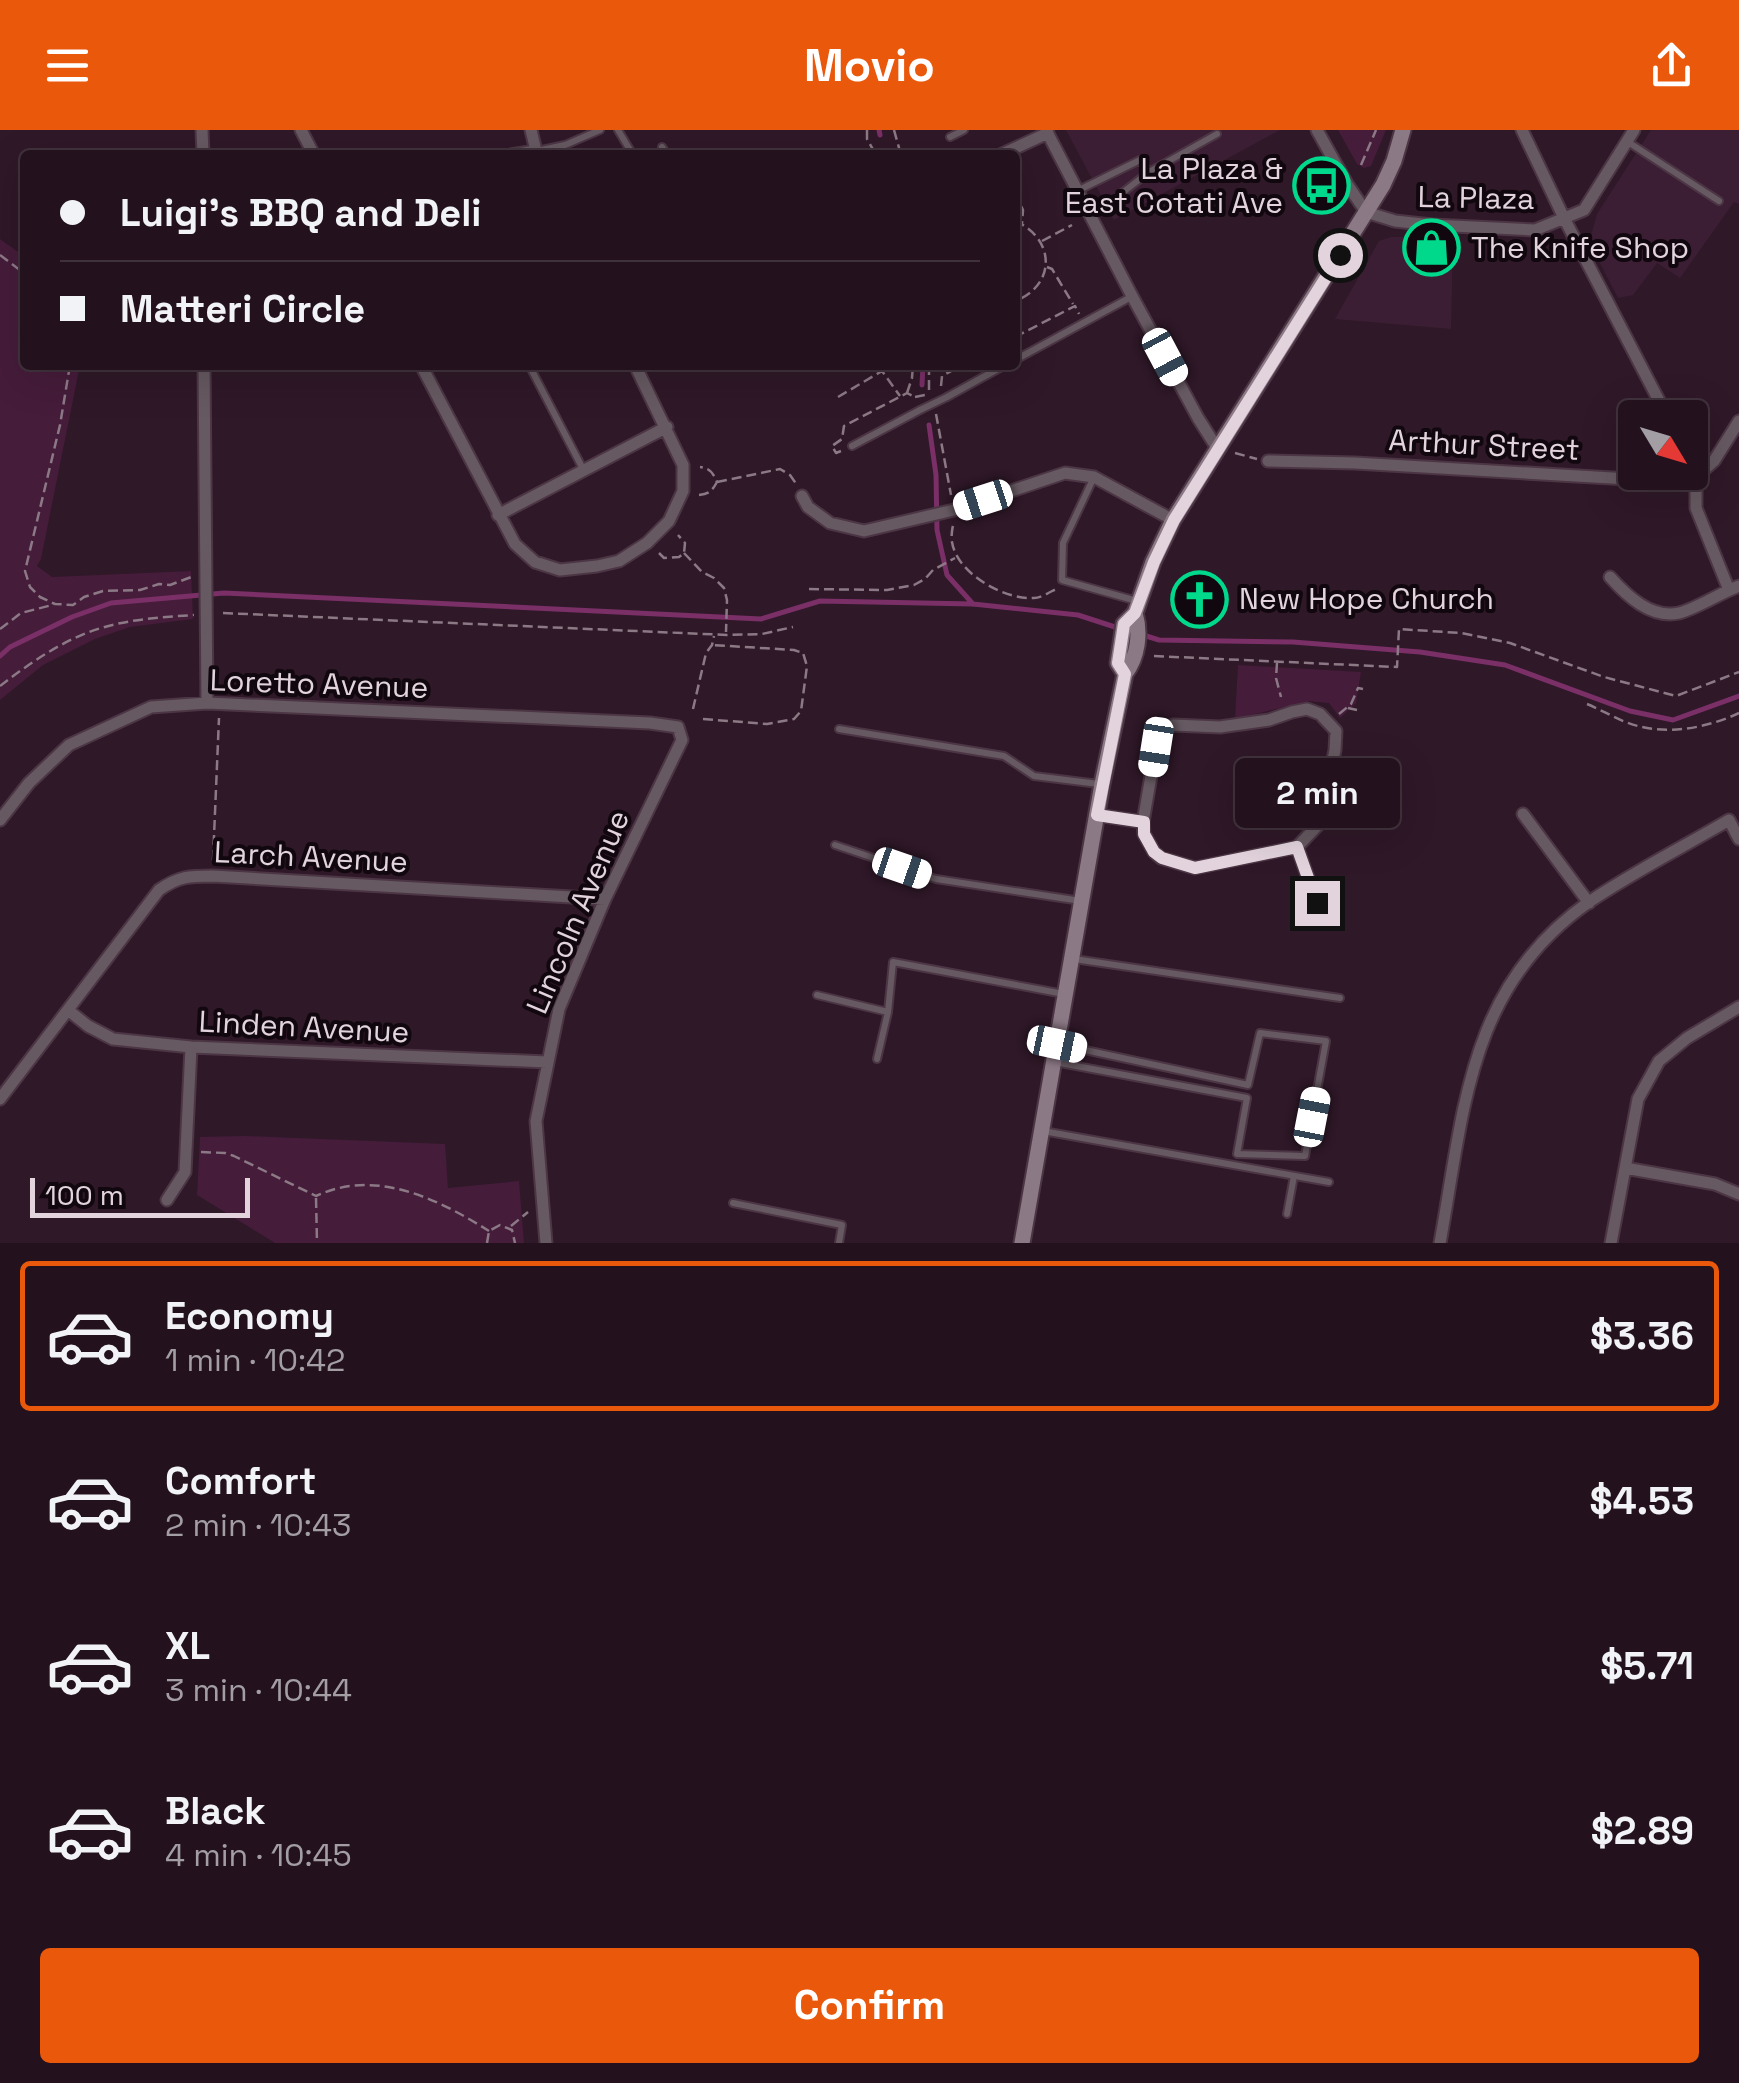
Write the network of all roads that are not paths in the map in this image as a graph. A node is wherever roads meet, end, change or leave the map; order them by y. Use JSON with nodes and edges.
{"nodes":[{"id":1,"x":600,"y":130,"type":"edge"},
{"id":2,"x":964,"y":130,"type":"edge"},
{"id":3,"x":1317,"y":130,"type":"edge"},
{"id":4,"x":1403,"y":130,"type":"edge"},
{"id":5,"x":1522,"y":130,"type":"edge"},
{"id":6,"x":1047,"y":132,"type":"edge"},
{"id":7,"x":1218,"y":134,"type":"dead end"},
{"id":8,"x":1631,"y":136,"type":"edge"},
{"id":9,"x":950,"y":137,"type":"dead end"},
{"id":10,"x":547,"y":150,"type":"edge"},
{"id":11,"x":1010,"y":150,"type":"edge"},
{"id":12,"x":1149,"y":172,"type":"junction"},
{"id":13,"x":1078,"y":190,"type":"junction"},
{"id":14,"x":1122,"y":193,"type":"dead end"},
{"id":15,"x":1719,"y":201,"type":"dead end"},
{"id":16,"x":1366,"y":212,"type":"junction"},
{"id":17,"x":1564,"y":218,"type":"junction"},
{"id":18,"x":1132,"y":296,"type":"junction"},
{"id":19,"x":1020,"y":357,"type":"edge"},
{"id":20,"x":204,"y":370,"type":"edge"},
{"id":21,"x":424,"y":370,"type":"edge"},
{"id":22,"x":532,"y":370,"type":"edge"},
{"id":23,"x":638,"y":370,"type":"edge"},
{"id":24,"x":994,"y":370,"type":"edge"},
{"id":25,"x":1659,"y":400,"type":"edge"},
{"id":26,"x":1739,"y":421,"type":"edge"},
{"id":27,"x":667,"y":428,"type":"junction"},
{"id":28,"x":852,"y":446,"type":"road end"},
{"id":29,"x":1217,"y":448,"type":"junction"},
{"id":30,"x":1268,"y":462,"type":"road end"},
{"id":31,"x":1708,"y":466,"type":"edge"},
{"id":32,"x":584,"y":470,"type":"junction"},
{"id":33,"x":1094,"y":477,"type":"junction"},
{"id":34,"x":1618,"y":478,"type":"edge"},
{"id":35,"x":1696,"y":490,"type":"edge"},
{"id":36,"x":802,"y":496,"type":"road end"},
{"id":37,"x":498,"y":515,"type":"junction"},
{"id":38,"x":1174,"y":520,"type":"junction"},
{"id":39,"x":1610,"y":577,"type":"dead end"},
{"id":40,"x":1734,"y":588,"type":"edge"},
{"id":41,"x":1136,"y":607,"type":"junction"},
{"id":42,"x":207,"y":703,"type":"junction"},
{"id":43,"x":678,"y":727,"type":"joint"},
{"id":44,"x":839,"y":728,"type":"dead end"},
{"id":45,"x":1102,"y":784,"type":"junction"},
{"id":46,"x":1523,"y":814,"type":"dead end"},
{"id":47,"x":1097,"y":815,"type":"junction"},
{"id":48,"x":0,"y":820,"type":"edge"},
{"id":49,"x":1144,"y":822,"type":"junction"},
{"id":50,"x":1739,"y":839,"type":"edge"},
{"id":51,"x":835,"y":845,"type":"dead end"},
{"id":52,"x":1297,"y":847,"type":"junction"},
{"id":53,"x":605,"y":899,"type":"junction"},
{"id":54,"x":1082,"y":902,"type":"junction"},
{"id":55,"x":1317,"y":903,"type":"dead end"},
{"id":56,"x":1588,"y":903,"type":"junction"},
{"id":57,"x":1072,"y":958,"type":"junction"},
{"id":58,"x":817,"y":995,"type":"dead end"},
{"id":59,"x":1066,"y":995,"type":"junction"},
{"id":60,"x":1340,"y":998,"type":"dead end"},
{"id":61,"x":1739,"y":1007,"type":"edge"},
{"id":62,"x":68,"y":1010,"type":"junction"},
{"id":63,"x":888,"y":1012,"type":"junction"},
{"id":64,"x":1057,"y":1044,"type":"junction"},
{"id":65,"x":191,"y":1048,"type":"junction"},
{"id":66,"x":877,"y":1058,"type":"dead end"},
{"id":67,"x":547,"y":1062,"type":"junction"},
{"id":68,"x":1054,"y":1062,"type":"junction"},
{"id":69,"x":0,"y":1098,"type":"edge"},
{"id":70,"x":1042,"y":1131,"type":"junction"},
{"id":71,"x":1625,"y":1168,"type":"junction"},
{"id":72,"x":1294,"y":1176,"type":"junction"},
{"id":73,"x":1329,"y":1182,"type":"dead end"},
{"id":74,"x":1739,"y":1194,"type":"edge"},
{"id":75,"x":166,"y":1200,"type":"dead end"},
{"id":76,"x":733,"y":1203,"type":"dead end"},
{"id":77,"x":1286,"y":1214,"type":"dead end"},
{"id":78,"x":546,"y":1243,"type":"edge"},
{"id":79,"x":839,"y":1243,"type":"edge"},
{"id":80,"x":1025,"y":1243,"type":"edge"},
{"id":81,"x":1440,"y":1243,"type":"edge"},
{"id":82,"x":1611,"y":1243,"type":"edge"}],
"edges":[{"from":1,"to":10,"type":"lane"},
{"from":2,"to":9,"type":"lane"},
{"from":3,"to":16,"type":"street"},
{"from":4,"to":16,"type":"main road"},
{"from":5,"to":17,"type":"street"},
{"from":6,"to":11,"type":"street"},
{"from":6,"to":13,"type":"street"},
{"from":7,"to":12,"type":"lane"},
{"from":8,"to":15,"type":"lane"},
{"from":8,"to":17,"type":"street","name":"La Plaza"},
{"from":12,"to":13,"type":"lane"},
{"from":12,"to":14,"type":"lane"},
{"from":13,"to":18,"type":"street"},
{"from":16,"to":17,"type":"street","name":"La Plaza"},
{"from":16,"to":29,"type":"main road"},
{"from":17,"to":25,"type":"street"},
{"from":18,"to":19,"type":"lane"},
{"from":18,"to":29,"type":"street"},
{"from":20,"to":42,"type":"street"},
{"from":21,"to":37,"type":"street"},
{"from":22,"to":32,"type":"lane"},
{"from":23,"to":27,"type":"street"},
{"from":24,"to":28,"type":"lane","bridge":true},
{"from":26,"to":31,"type":"street"},
{"from":27,"to":32,"type":"street"},
{"from":27,"to":37,"type":"street"},
{"from":29,"to":38,"type":"main road"},
{"from":30,"to":34,"type":"street","name":"Arthur Street"},
{"from":32,"to":37,"type":"street"},
{"from":33,"to":36,"type":"street"},
{"from":33,"to":38,"type":"street"},
{"from":33,"to":41,"type":"lane"},
{"from":35,"to":40,"type":"street"},
{"from":38,"to":41,"type":"main road"},
{"from":39,"to":40,"type":"street"},
{"from":41,"to":45,"type":"main road"},
{"from":42,"to":43,"type":"street","name":"Loretto Avenue"},
{"from":42,"to":48,"type":"street","name":"Loretto Avenue"},
{"from":43,"to":53,"type":"street","name":"Lincoln Avenue"},
{"from":44,"to":45,"type":"lane"},
{"from":45,"to":47,"type":"main road"},
{"from":46,"to":56,"type":"street"},
{"from":47,"to":49,"type":"street"},
{"from":47,"to":54,"type":"main road"},
{"from":49,"to":52,"type":"street"},
{"from":49,"to":52,"type":"street"},
{"from":50,"to":56,"type":"street"},
{"from":51,"to":54,"type":"lane"},
{"from":52,"to":55,"type":"street"},
{"from":53,"to":62,"type":"street","name":"Larch Avenue"},
{"from":53,"to":67,"type":"street","name":"Lincoln Avenue"},
{"from":54,"to":57,"type":"main road"},
{"from":56,"to":81,"type":"street"},
{"from":57,"to":59,"type":"main road"},
{"from":57,"to":60,"type":"lane"},
{"from":58,"to":63,"type":"lane"},
{"from":59,"to":63,"type":"lane"},
{"from":59,"to":64,"type":"main road"},
{"from":61,"to":71,"type":"street"},
{"from":62,"to":65,"type":"street","name":"Linden Avenue"},
{"from":62,"to":69,"type":"street","name":"Larch Avenue"},
{"from":63,"to":66,"type":"lane"},
{"from":64,"to":68,"type":"main road"},
{"from":64,"to":68,"type":"lane"},
{"from":65,"to":67,"type":"street","name":"Linden Avenue"},
{"from":65,"to":75,"type":"street"},
{"from":67,"to":78,"type":"street","name":"Lincoln Avenue"},
{"from":68,"to":70,"type":"main road"},
{"from":70,"to":72,"type":"lane"},
{"from":70,"to":80,"type":"main road"},
{"from":71,"to":74,"type":"street"},
{"from":71,"to":82,"type":"street"},
{"from":72,"to":73,"type":"lane"},
{"from":72,"to":77,"type":"lane"},
{"from":76,"to":79,"type":"lane"}]}
